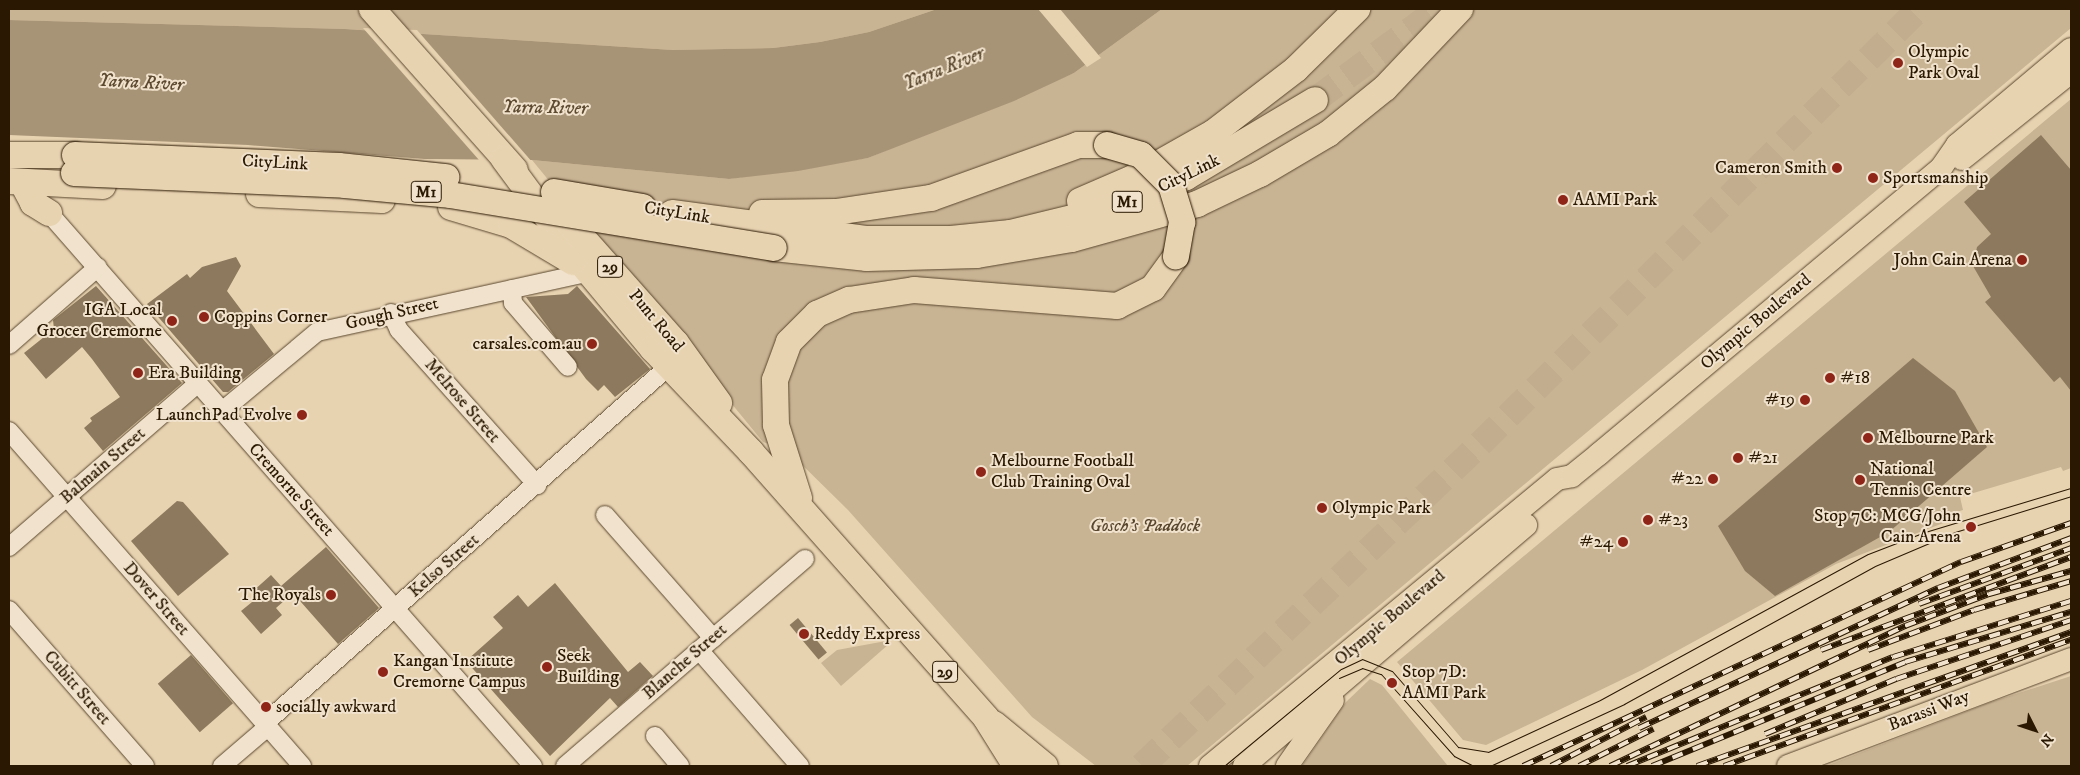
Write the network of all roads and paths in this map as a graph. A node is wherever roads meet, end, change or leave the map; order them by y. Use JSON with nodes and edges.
{"nodes":[{"id":1,"x":1357,"y":9,"type":"edge"},
{"id":2,"x":1460,"y":9,"type":"edge"},
{"id":3,"x":386,"y":18,"type":"edge"},
{"id":4,"x":2071,"y":49,"type":"edge"},
{"id":5,"x":2071,"y":72,"type":"edge"},
{"id":6,"x":1315,"y":100,"type":"tunnel mouth"},
{"id":7,"x":9,"y":155,"type":"edge"},
{"id":8,"x":74,"y":164,"type":"junction"},
{"id":9,"x":512,"y":168,"type":"junction"},
{"id":10,"x":1941,"y":168,"type":"junction"},
{"id":11,"x":13,"y":178,"type":"edge"},
{"id":12,"x":49,"y":213,"type":"joint"},
{"id":13,"x":777,"y":230,"type":"junction"},
{"id":14,"x":917,"y":240,"type":"junction"},
{"id":15,"x":98,"y":267,"type":"junction"},
{"id":16,"x":589,"y":272,"type":"junction"},
{"id":17,"x":512,"y":289,"type":"junction"},
{"id":18,"x":391,"y":313,"type":"junction"},
{"id":19,"x":9,"y":345,"type":"edge"},
{"id":20,"x":568,"y":367,"type":"dead end"},
{"id":21,"x":668,"y":367,"type":"junction"},
{"id":22,"x":197,"y":384,"type":"junction"},
{"id":23,"x":221,"y":412,"type":"junction"},
{"id":24,"x":9,"y":431,"type":"edge"},
{"id":25,"x":751,"y":452,"type":"junction"},
{"id":26,"x":1572,"y":476,"type":"junction"},
{"id":27,"x":537,"y":485,"type":"junction"},
{"id":28,"x":66,"y":497,"type":"junction"},
{"id":29,"x":804,"y":512,"type":"junction"},
{"id":30,"x":605,"y":515,"type":"dead end"},
{"id":31,"x":9,"y":547,"type":"edge"},
{"id":32,"x":805,"y":559,"type":"dead end"},
{"id":33,"x":396,"y":608,"type":"junction"},
{"id":34,"x":9,"y":610,"type":"edge"},
{"id":35,"x":713,"y":638,"type":"junction"},
{"id":36,"x":699,"y":650,"type":"junction"},
{"id":37,"x":1342,"y":658,"type":"junction"},
{"id":38,"x":2071,"y":659,"type":"edge"},
{"id":39,"x":1345,"y":683,"type":"junction"},
{"id":40,"x":1280,"y":708,"type":"junction"},
{"id":41,"x":986,"y":718,"type":"junction"},
{"id":42,"x":1301,"y":718,"type":"junction"},
{"id":43,"x":264,"y":723,"type":"junction"},
{"id":44,"x":655,"y":736,"type":"dead end"},
{"id":45,"x":1305,"y":742,"type":"junction"},
{"id":46,"x":145,"y":766,"type":"edge"},
{"id":47,"x":222,"y":766,"type":"edge"},
{"id":48,"x":302,"y":766,"type":"edge"},
{"id":49,"x":533,"y":766,"type":"edge"},
{"id":50,"x":565,"y":766,"type":"edge"},
{"id":51,"x":680,"y":766,"type":"edge"},
{"id":52,"x":800,"y":766,"type":"edge"},
{"id":53,"x":1016,"y":766,"type":"edge"},
{"id":54,"x":1045,"y":766,"type":"edge"},
{"id":55,"x":1210,"y":766,"type":"edge"},
{"id":56,"x":1244,"y":766,"type":"edge"},
{"id":57,"x":1265,"y":766,"type":"edge"},
{"id":58,"x":1287,"y":766,"type":"edge"},
{"id":59,"x":1788,"y":766,"type":"edge"}],
"edges":[{"from":1,"to":14,"type":"highway"},
{"from":2,"to":13,"type":"highway","number":"M1"},
{"from":3,"to":9,"type":"highway","name":"Punt Road","number":"29"},
{"from":4,"to":10,"type":"main road","name":"Olympic Boulevard"},
{"from":5,"to":10,"type":"main road","name":"Olympic Boulevard"},
{"from":6,"to":14,"type":"highway","name":"CityLink","number":"M1"},
{"from":7,"to":8,"type":"highway","name":"CityLink","number":"M1"},
{"from":8,"to":11,"type":"highway","number":"M1"},
{"from":8,"to":13,"type":"highway","number":"M1","bridge":true},
{"from":8,"to":13,"type":"highway","name":"CityLink","number":"M1","bridge":true},
{"from":9,"to":16,"type":"highway","name":"Punt Road","number":"29"},
{"from":9,"to":25,"type":"highway","name":"Punt Road","number":"29"},
{"from":10,"to":26,"type":"main road","name":"Olympic Boulevard"},
{"from":11,"to":12,"type":"highway"},
{"from":11,"to":16,"type":"highway"},
{"from":12,"to":15,"type":"street","name":"Cremorne Street"},
{"from":13,"to":14,"type":"highway","name":"CityLink","number":"M1"},
{"from":13,"to":29,"type":"highway","bridge":true},
{"from":15,"to":19,"type":"street"},
{"from":15,"to":22,"type":"street","name":"Cremorne Street"},
{"from":16,"to":17,"type":"street","name":"Gough Street"},
{"from":16,"to":21,"type":"highway","name":"Punt Road","number":"29"},
{"from":17,"to":18,"type":"street","name":"Gough Street"},
{"from":17,"to":20,"type":"street"},
{"from":18,"to":23,"type":"street","name":"Gough Street"},
{"from":18,"to":27,"type":"street","name":"Melrose Street"},
{"from":21,"to":25,"type":"highway","name":"Punt Road","number":"29"},
{"from":21,"to":27,"type":"street","name":"Kelso Street"},
{"from":22,"to":23,"type":"street","name":"Cremorne Street"},
{"from":22,"to":28,"type":"street","name":"Balmain Street"},
{"from":23,"to":33,"type":"street","name":"Cremorne Street"},
{"from":24,"to":28,"type":"street","name":"Dover Street"},
{"from":25,"to":29,"type":"highway","name":"Punt Road","number":"29"},
{"from":26,"to":37,"type":"main road","name":"Olympic Boulevard"},
{"from":26,"to":39,"type":"main road","name":"Olympic Boulevard"},
{"from":27,"to":33,"type":"street","name":"Kelso Street"},
{"from":28,"to":31,"type":"street","name":"Balmain Street"},
{"from":28,"to":43,"type":"street","name":"Dover Street"},
{"from":29,"to":41,"type":"highway","name":"Punt Road","number":"29"},
{"from":30,"to":35,"type":"street"},
{"from":32,"to":35,"type":"street","name":"Blanche Street"},
{"from":33,"to":43,"type":"street","name":"Kelso Street"},
{"from":33,"to":49,"type":"street","name":"Cremorne Street"},
{"from":34,"to":46,"type":"street","name":"Cubitt Street"},
{"from":35,"to":36,"type":"street","name":"Blanche Street"},
{"from":36,"to":50,"type":"street","name":"Blanche Street"},
{"from":36,"to":52,"type":"street"},
{"from":37,"to":40,"type":"main road","name":"Olympic Boulevard"},
{"from":37,"to":42,"type":"main road"},
{"from":38,"to":59,"type":"main road","name":"Barassi Way"},
{"from":39,"to":42,"type":"main road","name":"Olympic Boulevard"},
{"from":39,"to":45,"type":"main road"},
{"from":40,"to":42,"type":"main road"},
{"from":40,"to":55,"type":"main road","name":"Olympic Boulevard"},
{"from":41,"to":53,"type":"highway","name":"Punt Road","number":"29"},
{"from":41,"to":54,"type":"highway","name":"Punt Road","number":"29"},
{"from":42,"to":45,"type":"main road"},
{"from":42,"to":56,"type":"main road","name":"Olympic Boulevard"},
{"from":42,"to":57,"type":"main road"},
{"from":43,"to":47,"type":"street","name":"Kelso Street"},
{"from":43,"to":48,"type":"street","name":"Dover Street"},
{"from":44,"to":51,"type":"street"},
{"from":45,"to":58,"type":"main road"}]}
